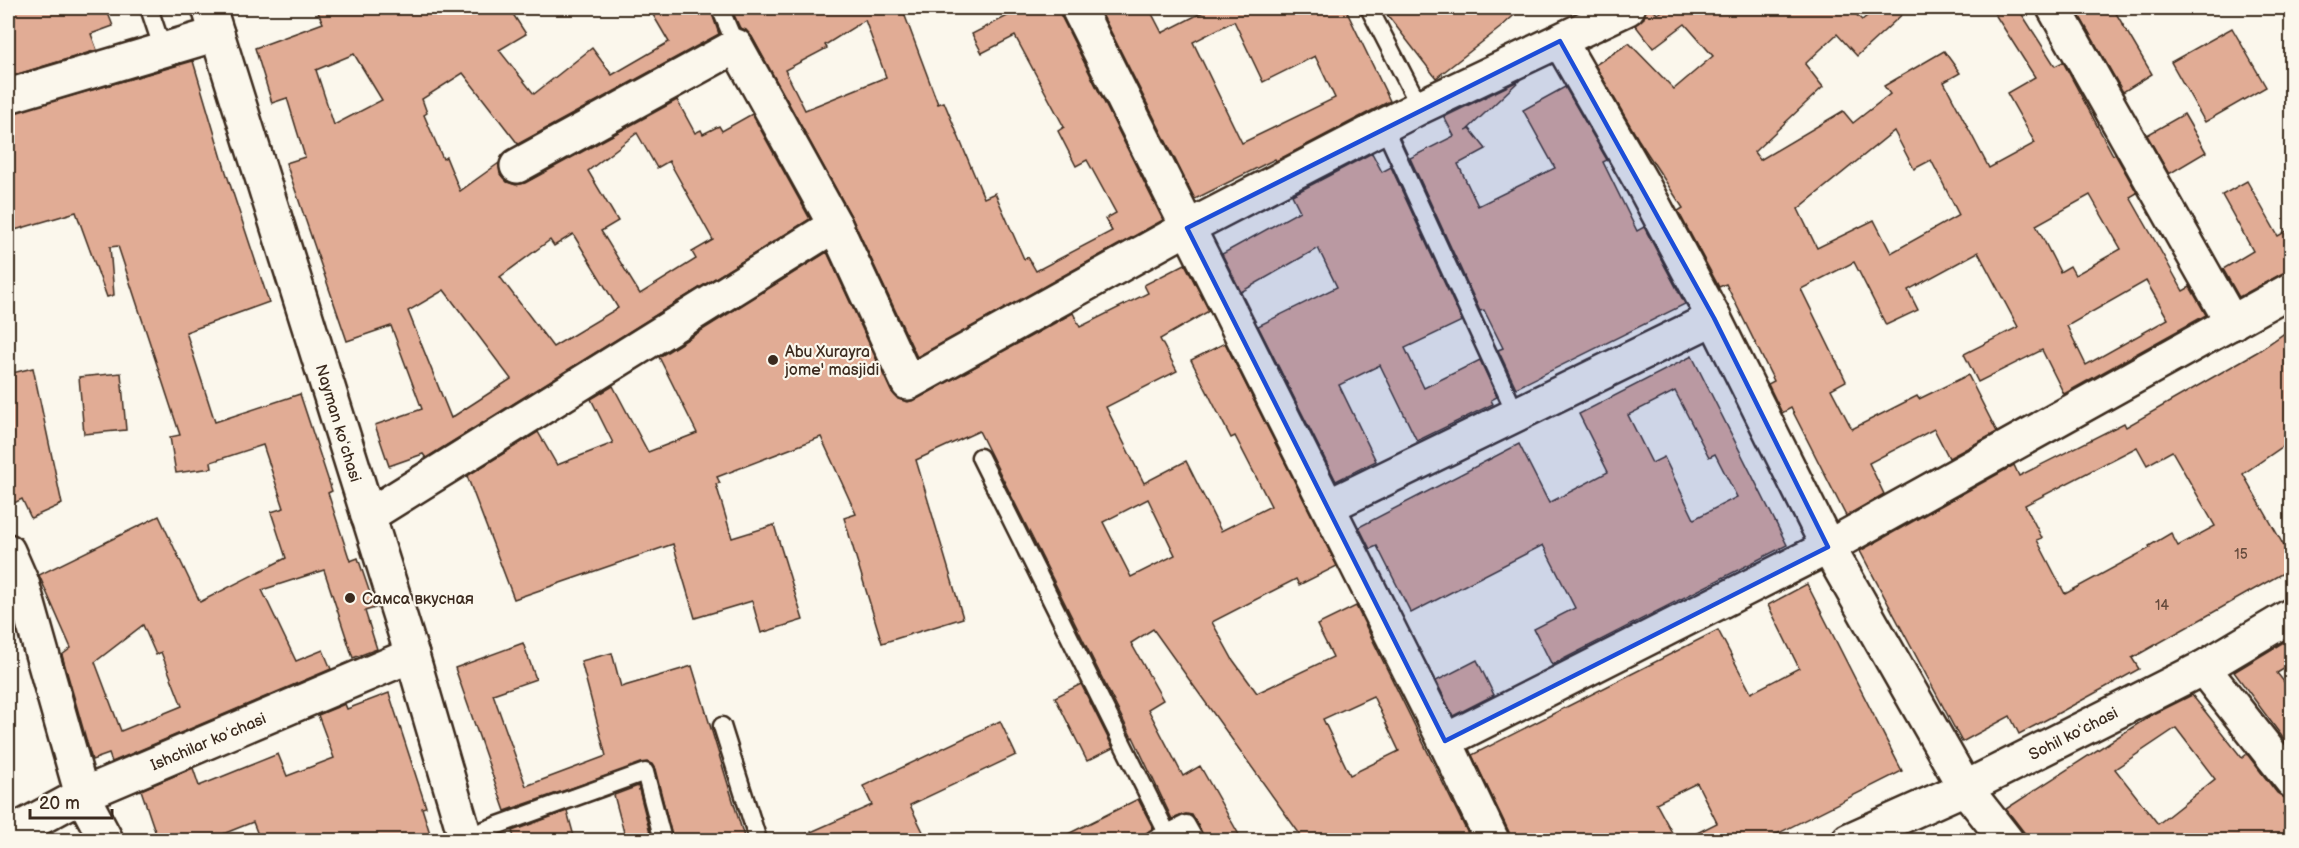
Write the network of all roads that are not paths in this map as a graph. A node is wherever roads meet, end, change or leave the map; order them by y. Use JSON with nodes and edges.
{"nodes":[{"id":1,"x":149,"y":8,"type":"edge"},
{"id":2,"x":720,"y":8,"type":"edge"},
{"id":3,"x":1077,"y":8,"type":"edge"},
{"id":4,"x":1369,"y":8,"type":"edge"},
{"id":5,"x":1628,"y":8,"type":"edge"},
{"id":6,"x":2054,"y":8,"type":"edge"},
{"id":7,"x":213,"y":21,"type":"edge"},
{"id":8,"x":1560,"y":40,"type":"junction"},
{"id":9,"x":736,"y":46,"type":"junction"},
{"id":10,"x":163,"y":50,"type":"junction"},
{"id":11,"x":8,"y":96,"type":"edge"},
{"id":12,"x":1420,"y":107,"type":"junction"},
{"id":13,"x":1384,"y":127,"type":"junction"},
{"id":14,"x":517,"y":166,"type":"dead end"},
{"id":15,"x":836,"y":225,"type":"junction"},
{"id":16,"x":1187,"y":228,"type":"junction"},
{"id":17,"x":2292,"y":289,"type":"edge"},
{"id":18,"x":1714,"y":318,"type":"junction"},
{"id":19,"x":2232,"y":323,"type":"junction"},
{"id":20,"x":1516,"y":414,"type":"junction"},
{"id":21,"x":980,"y":457,"type":"dead end"},
{"id":22,"x":1337,"y":502,"type":"dead end"},
{"id":23,"x":369,"y":516,"type":"junction"},
{"id":24,"x":1828,"y":547,"type":"junction"},
{"id":25,"x":8,"y":551,"type":"edge"},
{"id":26,"x":15,"y":587,"type":"edge"},
{"id":27,"x":2292,"y":615,"type":"edge"},
{"id":28,"x":412,"y":655,"type":"junction"},
{"id":29,"x":2203,"y":668,"type":"junction"},
{"id":30,"x":722,"y":726,"type":"dead end"},
{"id":31,"x":1445,"y":741,"type":"junction"},
{"id":32,"x":2292,"y":781,"type":"edge"},
{"id":33,"x":1965,"y":788,"type":"junction"},
{"id":34,"x":82,"y":795,"type":"junction"},
{"id":35,"x":8,"y":835,"type":"edge"},
{"id":36,"x":1160,"y":837,"type":"edge"},
{"id":37,"x":465,"y":839,"type":"edge"},
{"id":38,"x":106,"y":840,"type":"edge"},
{"id":39,"x":663,"y":840,"type":"edge"},
{"id":40,"x":758,"y":840,"type":"edge"},
{"id":41,"x":1195,"y":840,"type":"edge"},
{"id":42,"x":1492,"y":840,"type":"edge"},
{"id":43,"x":1849,"y":840,"type":"edge"},
{"id":44,"x":2006,"y":840,"type":"edge"}],
"edges":[{"from":1,"to":10,"type":"lane"},
{"from":2,"to":9,"type":"lane"},
{"from":3,"to":16,"type":"street"},
{"from":4,"to":12,"type":"lane"},
{"from":5,"to":8,"type":"street"},
{"from":6,"to":19,"type":"street"},
{"from":7,"to":10,"type":"street"},
{"from":7,"to":23,"type":"street","name":"Nayman koʻchasi"},
{"from":8,"to":12,"type":"street"},
{"from":8,"to":18,"type":"street"},
{"from":9,"to":14,"type":"street"},
{"from":9,"to":15,"type":"street"},
{"from":10,"to":11,"type":"street"},
{"from":12,"to":13,"type":"street"},
{"from":13,"to":16,"type":"street"},
{"from":13,"to":20,"type":"lane"},
{"from":15,"to":16,"type":"street"},
{"from":15,"to":23,"type":"street"},
{"from":16,"to":31,"type":"street"},
{"from":17,"to":19,"type":"street"},
{"from":18,"to":20,"type":"street"},
{"from":18,"to":24,"type":"street"},
{"from":19,"to":24,"type":"street"},
{"from":20,"to":22,"type":"street"},
{"from":21,"to":36,"type":"lane"},
{"from":23,"to":28,"type":"street","name":"Nayman koʻchasi"},
{"from":24,"to":31,"type":"street"},
{"from":24,"to":33,"type":"street"},
{"from":25,"to":26,"type":"street"},
{"from":26,"to":34,"type":"street"},
{"from":27,"to":29,"type":"street","name":"Sohil koʻchasi"},
{"from":28,"to":34,"type":"street","name":"Ishchilar koʻchasi"},
{"from":28,"to":37,"type":"street","name":"Nayman koʻchasi"},
{"from":29,"to":32,"type":"street"},
{"from":29,"to":33,"type":"street","name":"Sohil koʻchasi"},
{"from":30,"to":40,"type":"lane"},
{"from":31,"to":42,"type":"street"},
{"from":33,"to":43,"type":"street","name":"Sohil koʻchasi"},
{"from":33,"to":44,"type":"street"},
{"from":34,"to":35,"type":"street","name":"Ishchilar koʻchasi"},
{"from":34,"to":38,"type":"street"},
{"from":36,"to":41,"type":"lane"},
{"from":37,"to":39,"type":"lane"}]}
